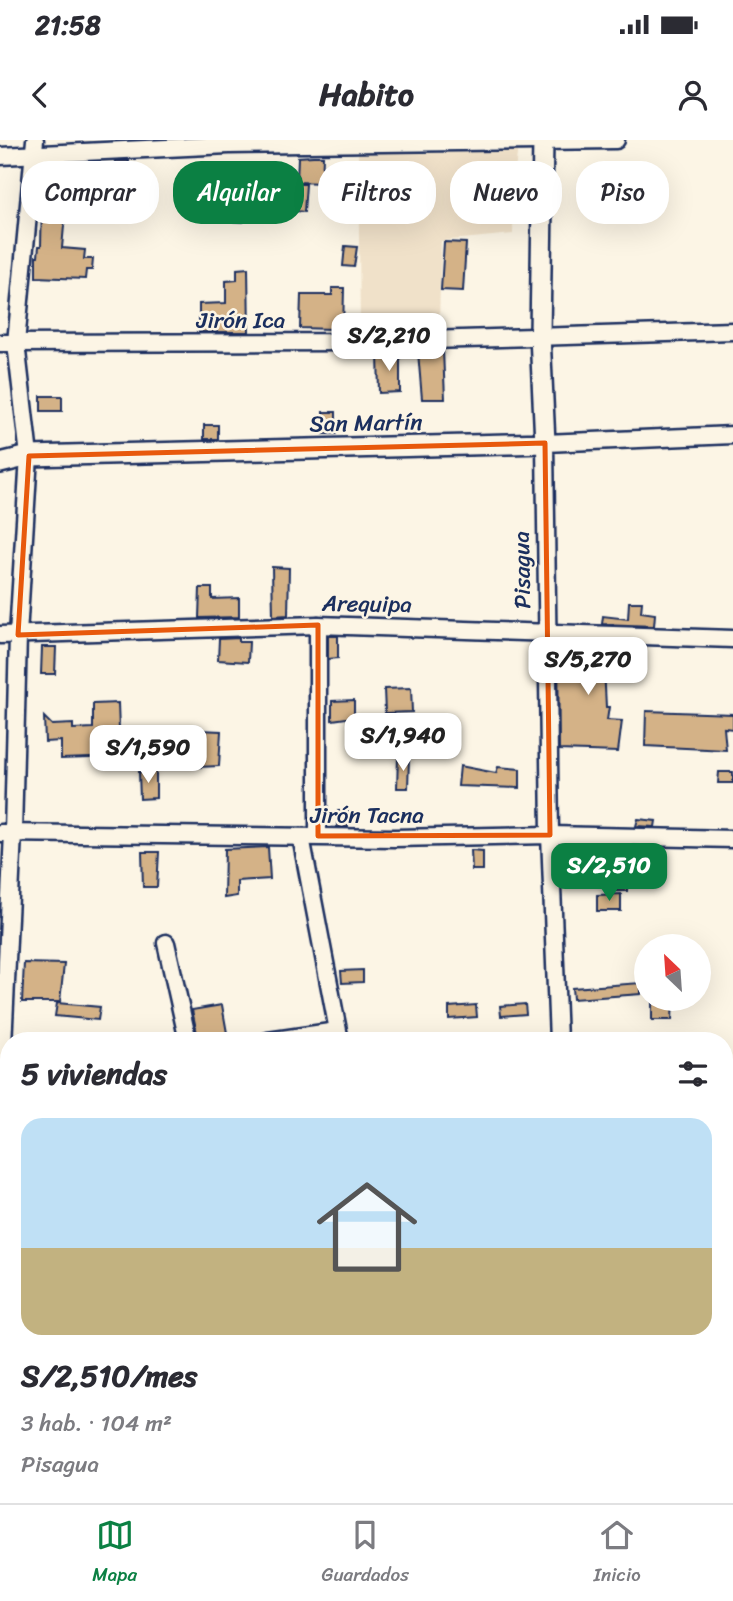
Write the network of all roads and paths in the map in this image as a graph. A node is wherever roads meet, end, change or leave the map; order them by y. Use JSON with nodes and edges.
{"nodes":[{"id":1,"x":616,"y":140,"type":"edge"},
{"id":2,"x":543,"y":141,"type":"edge"},
{"id":3,"x":35,"y":147,"type":"edge"},
{"id":4,"x":0,"y":156,"type":"edge"},
{"id":5,"x":733,"y":331,"type":"edge"},
{"id":6,"x":540,"y":335,"type":"junction"},
{"id":7,"x":8,"y":343,"type":"edge"},
{"id":8,"x":733,"y":435,"type":"edge"},
{"id":9,"x":545,"y":443,"type":"junction"},
{"id":10,"x":29,"y":456,"type":"junction"},
{"id":11,"x":0,"y":463,"type":"edge"},
{"id":12,"x":318,"y":625,"type":"junction"},
{"id":13,"x":547,"y":632,"type":"junction"},
{"id":14,"x":0,"y":635,"type":"edge"},
{"id":15,"x":18,"y":635,"type":"junction"},
{"id":16,"x":733,"y":639,"type":"edge"},
{"id":17,"x":7,"y":833,"type":"edge"},
{"id":18,"x":550,"y":835,"type":"junction"},
{"id":19,"x":318,"y":836,"type":"junction"},
{"id":20,"x":301,"y":837,"type":"junction"},
{"id":21,"x":733,"y":839,"type":"edge"},
{"id":22,"x":166,"y":943,"type":"dead end"},
{"id":23,"x":2,"y":1032,"type":"edge"},
{"id":24,"x":186,"y":1032,"type":"edge"},
{"id":25,"x":337,"y":1032,"type":"edge"},
{"id":26,"x":558,"y":1032,"type":"edge"}],
"edges":[{"from":1,"to":2,"type":"street"},
{"from":2,"to":3,"type":"street"},
{"from":2,"to":6,"type":"street","name":"Pisagua"},
{"from":3,"to":4,"type":"street"},
{"from":3,"to":7,"type":"street"},
{"from":5,"to":6,"type":"street","name":"Jirón Ica"},
{"from":6,"to":7,"type":"street","name":"Jirón Ica"},
{"from":6,"to":9,"type":"street","name":"Pisagua"},
{"from":7,"to":10,"type":"street"},
{"from":8,"to":9,"type":"street","name":"San Martín"},
{"from":9,"to":10,"type":"street","name":"San Martín"},
{"from":9,"to":13,"type":"street","name":"Pisagua"},
{"from":10,"to":11,"type":"street","name":"San Martín"},
{"from":10,"to":15,"type":"street"},
{"from":12,"to":13,"type":"street","name":"Arequipa"},
{"from":12,"to":15,"type":"street","name":"Arequipa"},
{"from":12,"to":19,"type":"street"},
{"from":13,"to":16,"type":"street","name":"Arequipa"},
{"from":13,"to":18,"type":"street","name":"Pisagua"},
{"from":14,"to":15,"type":"street","name":"Arequipa"},
{"from":15,"to":17,"type":"street"},
{"from":17,"to":20,"type":"street","name":"Jirón Tacna"},
{"from":17,"to":23,"type":"street"},
{"from":18,"to":19,"type":"street","name":"Jirón Tacna"},
{"from":18,"to":21,"type":"street","name":"Jirón Tacna"},
{"from":18,"to":26,"type":"street","name":"Pisagua"},
{"from":19,"to":20,"type":"street","name":"Jirón Tacna"},
{"from":20,"to":25,"type":"street"},
{"from":22,"to":24,"type":"street"}]}
